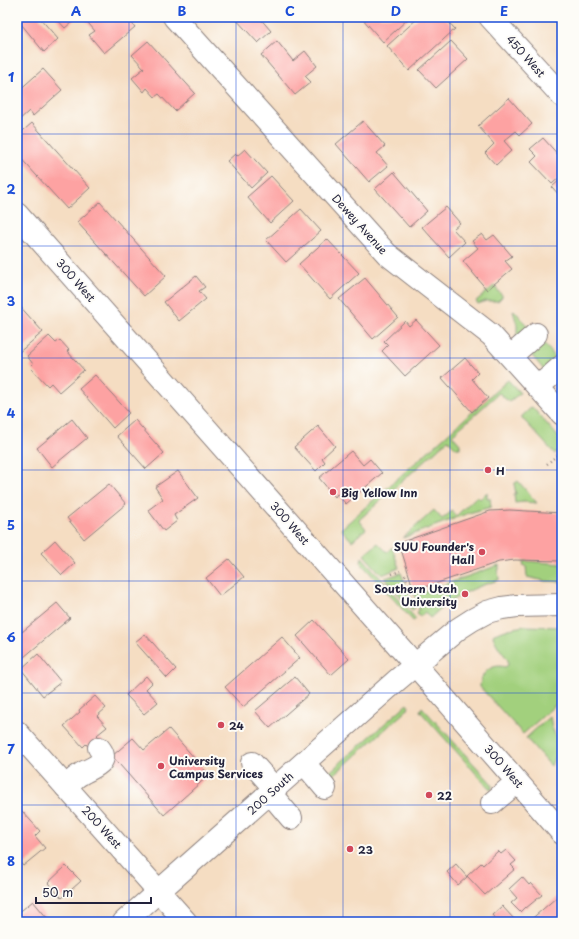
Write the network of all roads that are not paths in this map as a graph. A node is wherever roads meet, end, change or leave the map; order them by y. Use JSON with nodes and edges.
{"nodes":[{"id":1,"x":174,"y":17,"type":"edge"},
{"id":2,"x":490,"y":17,"type":"edge"},
{"id":3,"x":562,"y":96,"type":"edge"},
{"id":4,"x":17,"y":214,"type":"edge"},
{"id":5,"x":536,"y":334,"type":"dead end"},
{"id":6,"x":511,"y":356,"type":"junction"},
{"id":7,"x":562,"y":366,"type":"edge"},
{"id":8,"x":538,"y":387,"type":"junction"},
{"id":9,"x":562,"y":414,"type":"edge"},
{"id":10,"x":562,"y":605,"type":"edge"},
{"id":11,"x":416,"y":665,"type":"junction"},
{"id":12,"x":17,"y":732,"type":"edge"},
{"id":13,"x":99,"y":748,"type":"dead end"},
{"id":14,"x":252,"y":763,"type":"dead end"},
{"id":15,"x":304,"y":763,"type":"junction"},
{"id":16,"x":517,"y":782,"type":"junction"},
{"id":17,"x":66,"y":787,"type":"junction"},
{"id":18,"x":326,"y":788,"type":"dead end"},
{"id":19,"x":272,"y":791,"type":"junction"},
{"id":20,"x":492,"y":803,"type":"dead end"},
{"id":21,"x":291,"y":818,"type":"dead end"},
{"id":22,"x":562,"y":833,"type":"edge"},
{"id":23,"x":159,"y":891,"type":"junction"},
{"id":24,"x":124,"y":922,"type":"edge"},
{"id":25,"x":186,"y":922,"type":"edge"}],
"edges":[{"from":1,"to":6,"type":"street","name":"Dewey Avenue"},
{"from":2,"to":3,"type":"street","name":"450 West"},
{"from":4,"to":11,"type":"street","name":"300 West"},
{"from":5,"to":6,"type":"street"},
{"from":6,"to":8,"type":"street","name":"Dewey Avenue"},
{"from":7,"to":8,"type":"street"},
{"from":8,"to":9,"type":"street","name":"Dewey Avenue"},
{"from":10,"to":11,"type":"street","name":"200 South"},
{"from":11,"to":15,"type":"street","name":"200 South"},
{"from":11,"to":16,"type":"street","name":"300 West"},
{"from":12,"to":17,"type":"street","name":"200 West"},
{"from":13,"to":17,"type":"street"},
{"from":14,"to":19,"type":"street"},
{"from":15,"to":18,"type":"street"},
{"from":15,"to":19,"type":"street","name":"200 South"},
{"from":16,"to":20,"type":"street"},
{"from":16,"to":22,"type":"street","name":"300 West"},
{"from":17,"to":23,"type":"street","name":"200 West"},
{"from":19,"to":21,"type":"street"},
{"from":19,"to":23,"type":"street","name":"200 South"},
{"from":23,"to":24,"type":"street","name":"200 South"},
{"from":23,"to":25,"type":"street","name":"200 West"}]}
